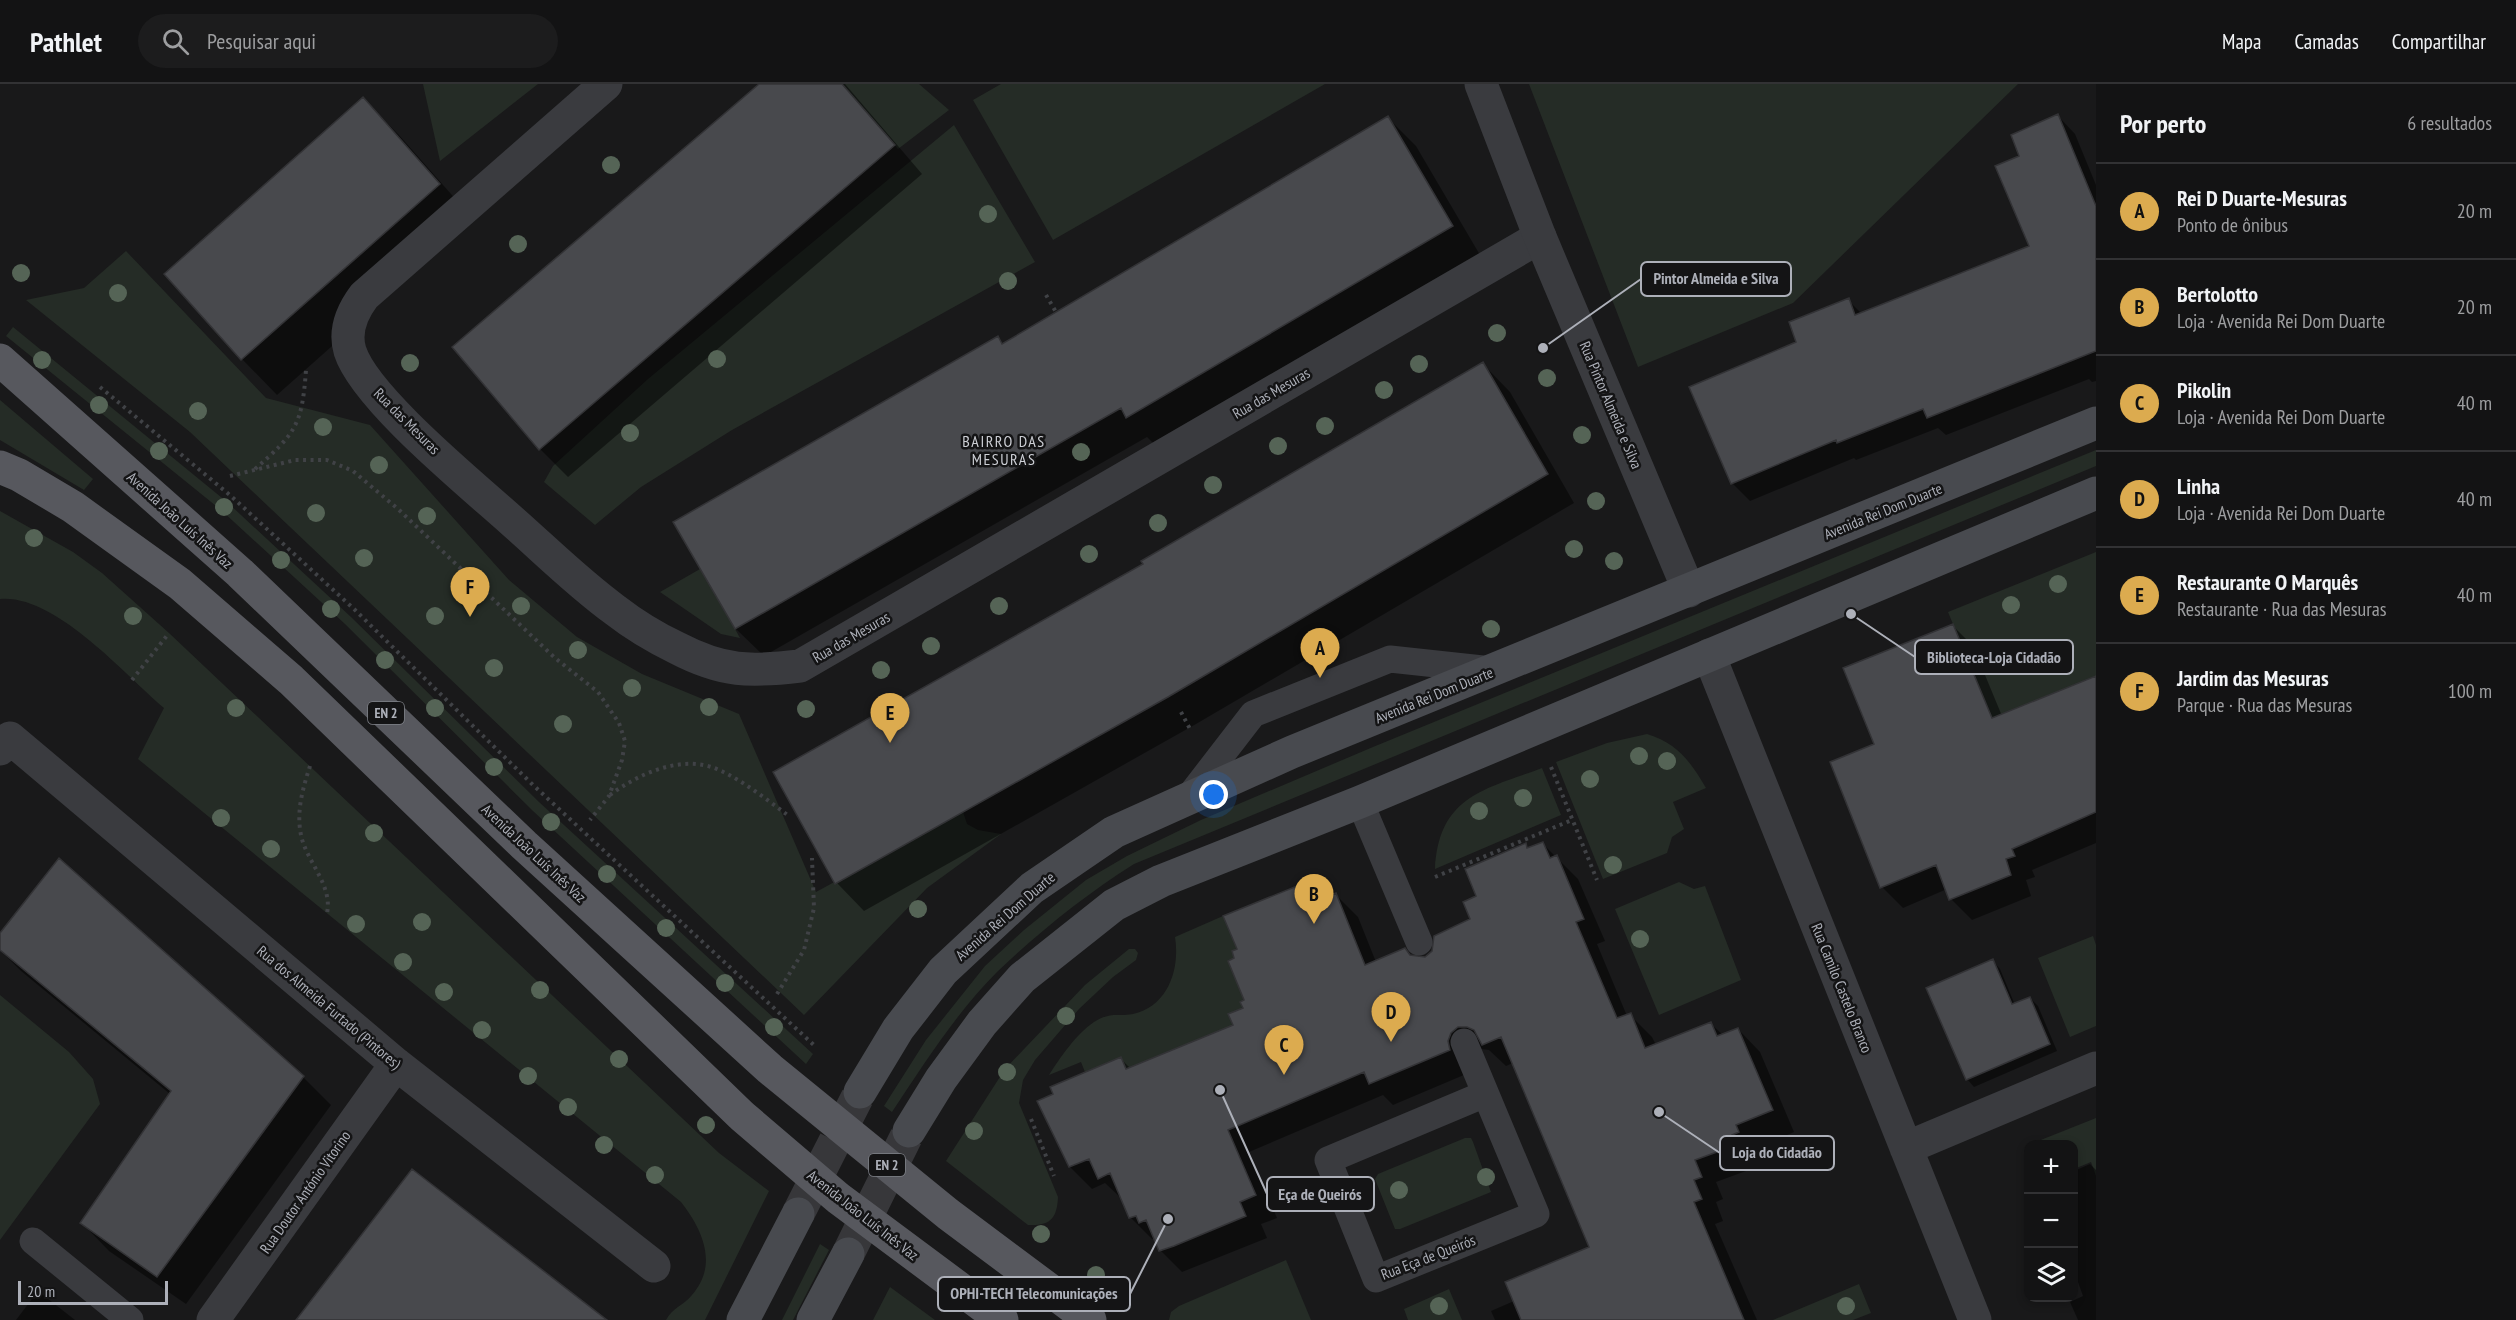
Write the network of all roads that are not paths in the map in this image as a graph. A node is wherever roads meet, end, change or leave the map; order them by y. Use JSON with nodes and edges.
{"nodes":[{"id":1,"x":606,"y":84,"type":"edge"},
{"id":2,"x":1481,"y":84,"type":"edge"},
{"id":3,"x":1540,"y":237,"type":"junction"},
{"id":4,"x":0,"y":360,"type":"edge"},
{"id":5,"x":2096,"y":423,"type":"edge"},
{"id":6,"x":0,"y":468,"type":"edge"},
{"id":7,"x":2096,"y":493,"type":"edge"},
{"id":8,"x":1689,"y":591,"type":"junction"},
{"id":9,"x":1709,"y":655,"type":"junction"},
{"id":10,"x":1494,"y":670,"type":"junction"},
{"id":11,"x":5,"y":743,"type":"edge"},
{"id":12,"x":1189,"y":797,"type":"junction"},
{"id":13,"x":1360,"y":802,"type":"junction"},
{"id":14,"x":1419,"y":942,"type":"dead end"},
{"id":15,"x":1464,"y":1042,"type":"dead end"},
{"id":16,"x":396,"y":1064,"type":"junction"},
{"id":17,"x":2096,"y":1068,"type":"edge"},
{"id":18,"x":860,"y":1092,"type":"tunnel mouth"},
{"id":19,"x":1485,"y":1094,"type":"junction"},
{"id":20,"x":909,"y":1131,"type":"tunnel mouth"},
{"id":21,"x":1906,"y":1148,"type":"junction"},
{"id":22,"x":798,"y":1214,"type":"tunnel mouth"},
{"id":23,"x":33,"y":1241,"type":"dead end"},
{"id":24,"x":848,"y":1254,"type":"tunnel mouth"},
{"id":25,"x":654,"y":1266,"type":"dead end"},
{"id":26,"x":990,"y":1311,"type":"edge"},
{"id":27,"x":130,"y":1320,"type":"edge"},
{"id":28,"x":213,"y":1320,"type":"edge"},
{"id":29,"x":743,"y":1320,"type":"edge"},
{"id":30,"x":813,"y":1320,"type":"edge"},
{"id":31,"x":1090,"y":1320,"type":"edge"},
{"id":32,"x":1975,"y":1320,"type":"edge"}],
"edges":[{"from":1,"to":3,"type":"street","name":"Rua das Mesuras"},
{"from":2,"to":3,"type":"street","name":"Rua Pintor Almeida e Silva"},
{"from":3,"to":8,"type":"street","name":"Rua Pintor Almeida e Silva"},
{"from":4,"to":31,"type":"main road","name":"Avenida João Luís Inês Vaz","number":"EN 2"},
{"from":5,"to":8,"type":"main road","name":"Avenida Rei Dom Duarte"},
{"from":6,"to":26,"type":"main road","name":"Avenida João Luís Inês Vaz","number":"EN 2"},
{"from":7,"to":9,"type":"main road"},
{"from":8,"to":10,"type":"main road","name":"Avenida Rei Dom Duarte"},
{"from":9,"to":13,"type":"main road"},
{"from":9,"to":21,"type":"street","name":"Rua Camilo Castelo Branco"},
{"from":10,"to":12,"type":"main road","name":"Avenida Rei Dom Duarte"},
{"from":10,"to":12,"type":"lane"},
{"from":11,"to":16,"type":"street","name":"Rua dos Almeida Furtado (Pintores)"},
{"from":12,"to":18,"type":"main road","name":"Avenida Rei Dom Duarte"},
{"from":13,"to":14,"type":"lane"},
{"from":13,"to":20,"type":"main road"},
{"from":15,"to":19,"type":"lane"},
{"from":16,"to":25,"type":"street","name":"Rua dos Almeida Furtado (Pintores)"},
{"from":16,"to":28,"type":"street","name":"Rua Doutor António Vitorino"},
{"from":17,"to":21,"type":"street"},
{"from":19,"to":19,"type":"lane","name":"Rua Eça de Queirós"},
{"from":21,"to":32,"type":"street","name":"Rua Camilo Castelo Branco"},
{"from":22,"to":29,"type":"main road"},
{"from":23,"to":27,"type":"lane"},
{"from":24,"to":30,"type":"main road"}]}
